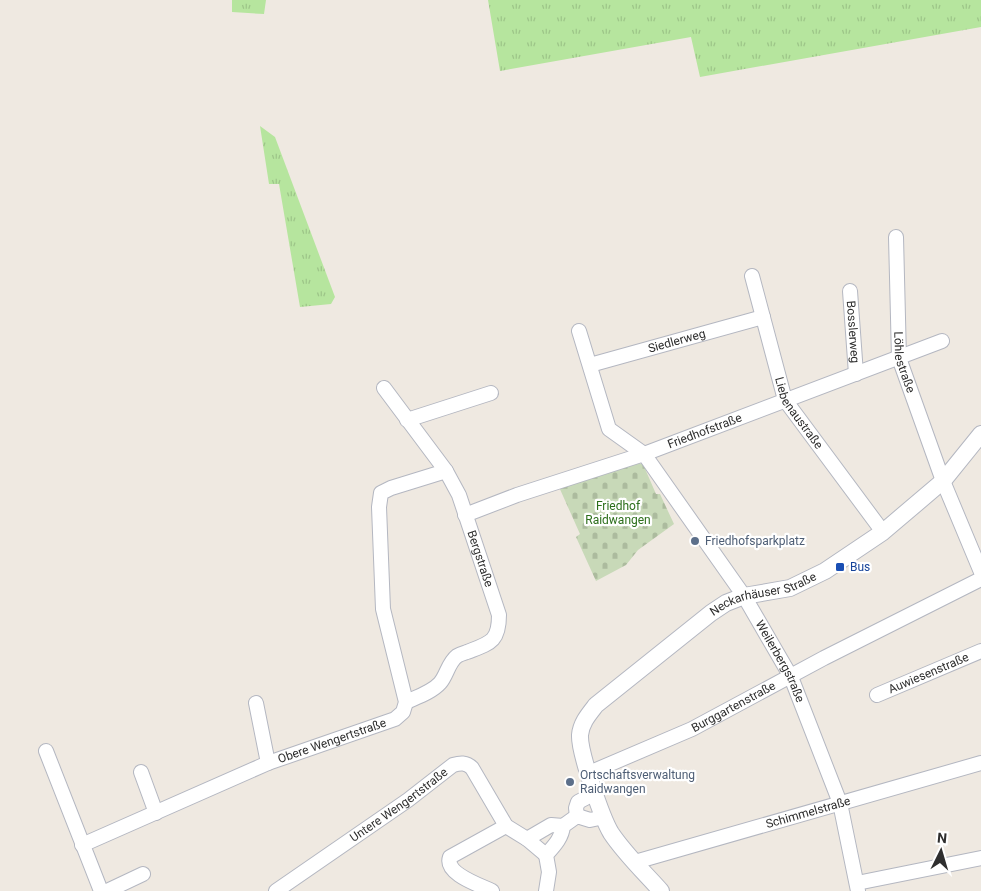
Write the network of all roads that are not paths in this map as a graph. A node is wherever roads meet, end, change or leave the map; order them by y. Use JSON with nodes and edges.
{"nodes":[{"id":1,"x":896,"y":237,"type":"dead end"},
{"id":2,"x":752,"y":276,"type":"dead end"},
{"id":3,"x":850,"y":291,"type":"dead end"},
{"id":4,"x":762,"y":317,"type":"junction"},
{"id":5,"x":579,"y":331,"type":"dead end"},
{"id":6,"x":942,"y":342,"type":"dead end"},
{"id":7,"x":899,"y":358,"type":"junction"},
{"id":8,"x":590,"y":365,"type":"junction"},
{"id":9,"x":856,"y":374,"type":"junction"},
{"id":10,"x":384,"y":388,"type":"dead end"},
{"id":11,"x":491,"y":393,"type":"dead end"},
{"id":12,"x":785,"y":400,"type":"junction"},
{"id":13,"x":408,"y":420,"type":"junction"},
{"id":14,"x":981,"y":434,"type":"edge"},
{"id":15,"x":644,"y":454,"type":"junction"},
{"id":16,"x":446,"y":471,"type":"junction"},
{"id":17,"x":943,"y":481,"type":"junction"},
{"id":18,"x":465,"y":515,"type":"junction"},
{"id":19,"x":883,"y":532,"type":"junction"},
{"id":20,"x":981,"y":572,"type":"edge"},
{"id":21,"x":981,"y":579,"type":"edge"},
{"id":22,"x":744,"y":596,"type":"junction"},
{"id":23,"x":981,"y":651,"type":"edge"},
{"id":24,"x":791,"y":676,"type":"junction"},
{"id":25,"x":877,"y":695,"type":"dead end"},
{"id":26,"x":406,"y":702,"type":"junction"},
{"id":27,"x":256,"y":703,"type":"dead end"},
{"id":28,"x":46,"y":751,"type":"dead end"},
{"id":29,"x":981,"y":763,"type":"edge"},
{"id":30,"x":268,"y":764,"type":"junction"},
{"id":31,"x":141,"y":772,"type":"dead end"},
{"id":32,"x":589,"y":773,"type":"junction"},
{"id":33,"x":596,"y":793,"type":"junction"},
{"id":34,"x":840,"y":803,"type":"junction"},
{"id":35,"x":156,"y":813,"type":"junction"},
{"id":36,"x":577,"y":816,"type":"junction"},
{"id":37,"x":604,"y":817,"type":"junction"},
{"id":38,"x":506,"y":826,"type":"junction"},
{"id":39,"x":563,"y":826,"type":"junction"},
{"id":40,"x":527,"y":839,"type":"junction"},
{"id":41,"x":82,"y":845,"type":"junction"},
{"id":42,"x":546,"y":855,"type":"junction"},
{"id":43,"x":981,"y":858,"type":"edge"},
{"id":44,"x":635,"y":862,"type":"junction"},
{"id":45,"x":143,"y":874,"type":"dead end"},
{"id":46,"x":858,"y":887,"type":"edge"},
{"id":47,"x":101,"y":891,"type":"edge"},
{"id":48,"x":107,"y":891,"type":"edge"},
{"id":49,"x":276,"y":891,"type":"edge"},
{"id":50,"x":492,"y":891,"type":"edge"},
{"id":51,"x":546,"y":891,"type":"edge"},
{"id":52,"x":661,"y":891,"type":"edge"}],
"edges":[{"from":1,"to":7,"type":"street","name":"Löhlestraße"},
{"from":2,"to":4,"type":"street","name":"Liebenaustraße"},
{"from":3,"to":9,"type":"street","name":"Bosslerweg"},
{"from":4,"to":8,"type":"street","name":"Siedlerweg"},
{"from":4,"to":12,"type":"street","name":"Liebenaustraße"},
{"from":5,"to":8,"type":"street","name":"Weilerbergstraße"},
{"from":6,"to":7,"type":"street","name":"Friedhofstraße"},
{"from":7,"to":9,"type":"street","name":"Friedhofstraße"},
{"from":7,"to":17,"type":"street","name":"Löhlestraße"},
{"from":8,"to":15,"type":"street","name":"Weilerbergstraße"},
{"from":9,"to":12,"type":"street","name":"Friedhofstraße"},
{"from":10,"to":13,"type":"street","name":"Bergstraße"},
{"from":11,"to":13,"type":"street"},
{"from":12,"to":15,"type":"street","name":"Friedhofstraße"},
{"from":12,"to":19,"type":"street","name":"Liebenaustraße"},
{"from":13,"to":16,"type":"street","name":"Bergstraße"},
{"from":14,"to":17,"type":"street","name":"Neckarhäuser Straße"},
{"from":15,"to":18,"type":"street","name":"Friedhofstraße"},
{"from":15,"to":22,"type":"street","name":"Weilerbergstraße"},
{"from":16,"to":18,"type":"street","name":"Bergstraße"},
{"from":16,"to":26,"type":"street"},
{"from":17,"to":19,"type":"street","name":"Neckarhäuser Straße"},
{"from":17,"to":20,"type":"street","name":"Löhlestraße"},
{"from":18,"to":26,"type":"street","name":"Bergstraße"},
{"from":19,"to":22,"type":"street","name":"Neckarhäuser Straße"},
{"from":21,"to":24,"type":"street","name":"Burggartenstraße"},
{"from":22,"to":24,"type":"street","name":"Weilerbergstraße"},
{"from":22,"to":32,"type":"street","name":"Neckarhäuser Straße"},
{"from":23,"to":25,"type":"street","name":"Auwiesenstraße"},
{"from":24,"to":32,"type":"street","name":"Burggartenstraße"},
{"from":24,"to":34,"type":"street","name":"Weilerbergstraße"},
{"from":26,"to":30,"type":"street","name":"Obere Wengertstraße"},
{"from":27,"to":30,"type":"street","name":"Obere Wengertstraße"},
{"from":28,"to":41,"type":"street"},
{"from":29,"to":34,"type":"street","name":"Schimmelstraße"},
{"from":30,"to":35,"type":"street","name":"Obere Wengertstraße"},
{"from":31,"to":35,"type":"street"},
{"from":32,"to":33,"type":"street","name":"Neckarhäuser Straße"},
{"from":33,"to":36,"type":"street"},
{"from":33,"to":37,"type":"street","name":"Neckarhäuser Straße"},
{"from":34,"to":44,"type":"street","name":"Schimmelstraße"},
{"from":34,"to":46,"type":"street","name":"Weilerbergstraße"},
{"from":35,"to":41,"type":"street","name":"Obere Wengertstraße"},
{"from":36,"to":37,"type":"street"},
{"from":36,"to":39,"type":"street"},
{"from":37,"to":44,"type":"street","name":"Neckarhäuser Straße"},
{"from":38,"to":40,"type":"street","name":"Untere Wengertstraße"},
{"from":38,"to":49,"type":"street","name":"Untere Wengertstraße"},
{"from":38,"to":50,"type":"street"},
{"from":39,"to":40,"type":"street"},
{"from":39,"to":42,"type":"street"},
{"from":40,"to":42,"type":"street","name":"Untere Wengertstraße"},
{"from":41,"to":47,"type":"street"},
{"from":42,"to":51,"type":"street"},
{"from":43,"to":46,"type":"street"},
{"from":44,"to":52,"type":"street","name":"Neckarhäuser Straße"},
{"from":45,"to":48,"type":"street"}]}
